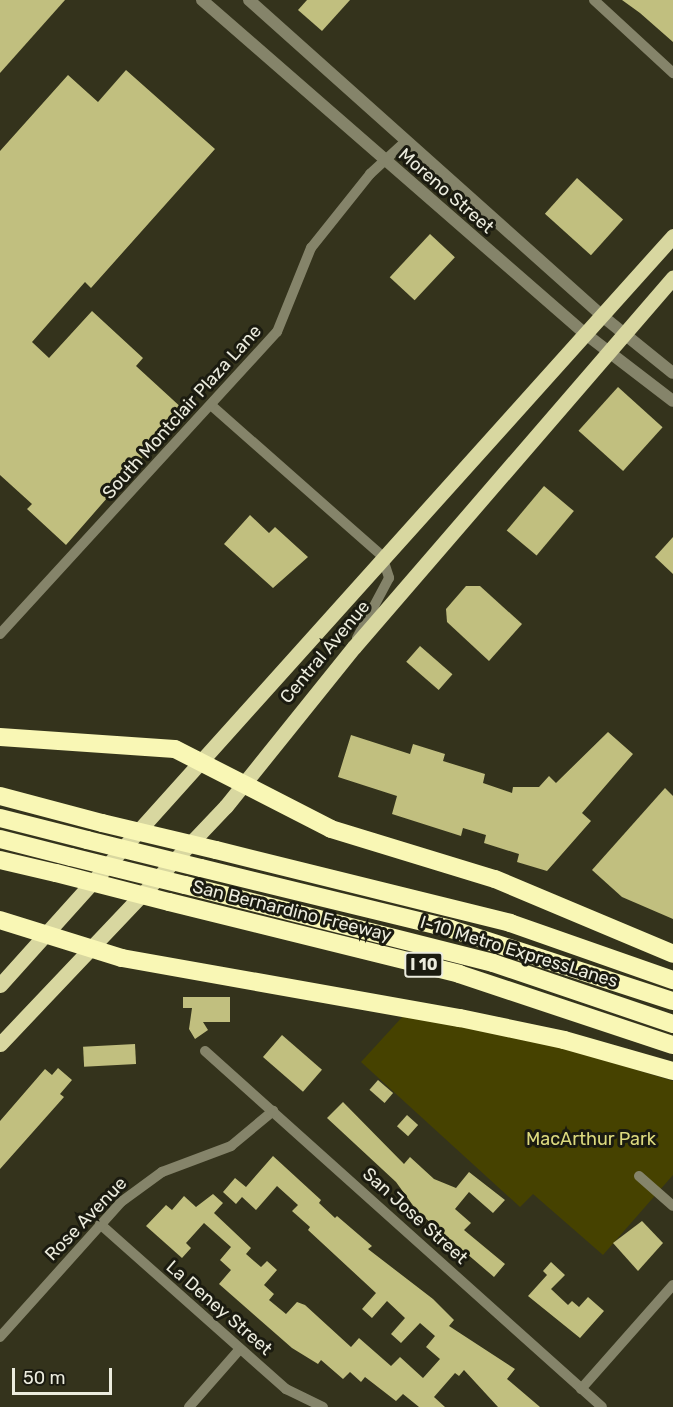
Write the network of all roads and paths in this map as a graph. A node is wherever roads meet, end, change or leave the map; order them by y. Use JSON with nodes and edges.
{"nodes":[{"id":1,"x":202,"y":0,"type":"edge"},
{"id":2,"x":249,"y":0,"type":"edge"},
{"id":3,"x":594,"y":0,"type":"edge"},
{"id":4,"x":673,"y":73,"type":"edge"},
{"id":5,"x":406,"y":141,"type":"junction"},
{"id":6,"x":383,"y":161,"type":"junction"},
{"id":7,"x":673,"y":236,"type":"edge"},
{"id":8,"x":673,"y":278,"type":"edge"},
{"id":9,"x":601,"y":315,"type":"junction"},
{"id":10,"x":583,"y":332,"type":"junction"},
{"id":11,"x":624,"y":333,"type":"junction"},
{"id":12,"x":609,"y":352,"type":"junction"},
{"id":13,"x":673,"y":373,"type":"edge"},
{"id":14,"x":673,"y":401,"type":"edge"},
{"id":15,"x":212,"y":406,"type":"junction"},
{"id":16,"x":382,"y":556,"type":"junction"},
{"id":17,"x":0,"y":634,"type":"edge"},
{"id":18,"x":354,"y":647,"type":"junction"},
{"id":19,"x":0,"y":737,"type":"edge"},
{"id":20,"x":199,"y":761,"type":"junction"},
{"id":21,"x":244,"y":784,"type":"junction"},
{"id":22,"x":0,"y":796,"type":"edge"},
{"id":23,"x":0,"y":818,"type":"edge"},
{"id":24,"x":0,"y":839,"type":"edge"},
{"id":25,"x":0,"y":860,"type":"edge"},
{"id":26,"x":0,"y":920,"type":"edge"},
{"id":27,"x":42,"y":934,"type":"junction"},
{"id":28,"x":87,"y":950,"type":"junction"},
{"id":29,"x":673,"y":954,"type":"edge"},
{"id":30,"x":673,"y":980,"type":"edge"},
{"id":31,"x":0,"y":985,"type":"edge"},
{"id":32,"x":673,"y":1001,"type":"edge"},
{"id":33,"x":673,"y":1024,"type":"edge"},
{"id":34,"x":0,"y":1044,"type":"edge"},
{"id":35,"x":673,"y":1045,"type":"edge"},
{"id":36,"x":205,"y":1051,"type":"dead end"},
{"id":37,"x":673,"y":1071,"type":"edge"},
{"id":38,"x":273,"y":1111,"type":"junction"},
{"id":39,"x":639,"y":1176,"type":"dead end"},
{"id":40,"x":673,"y":1206,"type":"edge"},
{"id":41,"x":99,"y":1224,"type":"junction"},
{"id":42,"x":673,"y":1285,"type":"edge"},
{"id":43,"x":0,"y":1337,"type":"edge"},
{"id":44,"x":240,"y":1349,"type":"junction"},
{"id":45,"x":581,"y":1389,"type":"junction"},
{"id":46,"x":189,"y":1407,"type":"edge"},
{"id":47,"x":323,"y":1407,"type":"edge"},
{"id":48,"x":602,"y":1407,"type":"edge"}],
"edges":[{"from":1,"to":6,"type":"street","name":"Moreno Street"},
{"from":2,"to":5,"type":"street","name":"Moreno Street"},
{"from":3,"to":4,"type":"street"},
{"from":5,"to":6,"type":"street","name":"South Montclair Plaza Lane"},
{"from":5,"to":9,"type":"street","name":"Moreno Street"},
{"from":6,"to":10,"type":"street","name":"Moreno Street"},
{"from":6,"to":15,"type":"street","name":"South Montclair Plaza Lane"},
{"from":7,"to":9,"type":"main road","name":"Central Avenue"},
{"from":8,"to":11,"type":"main road","name":"Central Avenue"},
{"from":9,"to":10,"type":"main road","name":"Central Avenue"},
{"from":9,"to":11,"type":"street","name":"Moreno Street"},
{"from":10,"to":12,"type":"street","name":"Moreno Street"},
{"from":10,"to":16,"type":"main road","name":"Central Avenue"},
{"from":11,"to":12,"type":"main road","name":"Central Avenue"},
{"from":11,"to":13,"type":"street","name":"Moreno Street"},
{"from":12,"to":14,"type":"street","name":"Moreno Street"},
{"from":12,"to":18,"type":"main road","name":"Central Avenue"},
{"from":15,"to":16,"type":"street"},
{"from":15,"to":17,"type":"street","name":"South Montclair Plaza Lane"},
{"from":16,"to":18,"type":"street"},
{"from":16,"to":20,"type":"main road","name":"Central Avenue"},
{"from":18,"to":21,"type":"main road","name":"Central Avenue"},
{"from":19,"to":20,"type":"highway"},
{"from":20,"to":21,"type":"highway"},
{"from":20,"to":27,"type":"main road","name":"Central Avenue"},
{"from":21,"to":28,"type":"main road","name":"Central Avenue"},
{"from":21,"to":29,"type":"highway"},
{"from":22,"to":30,"type":"highway","bridge":true},
{"from":23,"to":32,"type":"highway","name":"I-10 Metro ExpressLanes","bridge":true},
{"from":24,"to":33,"type":"highway","name":"I-10 Metro ExpressLanes","bridge":true},
{"from":25,"to":35,"type":"highway","name":"San Bernardino Freeway","number":"I 10","bridge":true},
{"from":26,"to":27,"type":"highway"},
{"from":27,"to":28,"type":"highway"},
{"from":27,"to":31,"type":"main road","name":"Central Avenue"},
{"from":28,"to":34,"type":"main road","name":"Central Avenue"},
{"from":28,"to":37,"type":"highway"},
{"from":36,"to":38,"type":"street","name":"San Jose Street"},
{"from":38,"to":41,"type":"street","name":"Rose Avenue"},
{"from":38,"to":45,"type":"street","name":"San Jose Street"},
{"from":39,"to":40,"type":"street"},
{"from":41,"to":43,"type":"street","name":"Rose Avenue"},
{"from":41,"to":44,"type":"street","name":"La Deney Street"},
{"from":42,"to":45,"type":"street"},
{"from":44,"to":46,"type":"street"},
{"from":44,"to":47,"type":"street","name":"La Deney Street"},
{"from":45,"to":48,"type":"street","name":"San Jose Street"}]}
